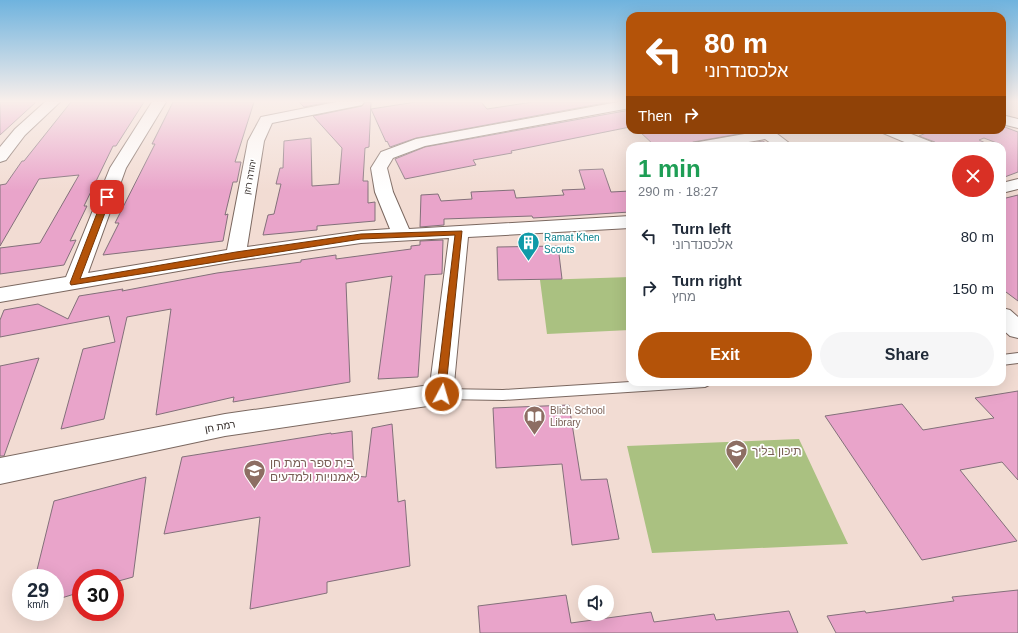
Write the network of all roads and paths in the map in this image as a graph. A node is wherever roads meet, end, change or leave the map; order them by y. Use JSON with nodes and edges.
{"nodes":[{"id":1,"x":21,"y":132,"type":"edge"},
{"id":2,"x":141,"y":132,"type":"edge"},
{"id":3,"x":261,"y":132,"type":"edge"},
{"id":4,"x":479,"y":132,"type":"edge"},
{"id":5,"x":756,"y":134,"type":"edge"},
{"id":6,"x":768,"y":134,"type":"edge"},
{"id":7,"x":898,"y":134,"type":"edge"},
{"id":8,"x":718,"y":142,"type":"edge"},
{"id":9,"x":779,"y":142,"type":"edge"},
{"id":10,"x":918,"y":142,"type":"edge"},
{"id":11,"x":0,"y":157,"type":"edge"},
{"id":12,"x":626,"y":222,"type":"edge"},
{"id":13,"x":460,"y":232,"type":"junction"},
{"id":14,"x":402,"y":235,"type":"junction"},
{"id":15,"x":236,"y":255,"type":"junction"},
{"id":16,"x":74,"y":283,"type":"junction"},
{"id":17,"x":0,"y":295,"type":"edge"},
{"id":18,"x":1006,"y":320,"type":"edge"},
{"id":19,"x":1018,"y":330,"type":"edge"},
{"id":20,"x":1018,"y":358,"type":"edge"},
{"id":21,"x":1006,"y":360,"type":"edge"},
{"id":22,"x":643,"y":386,"type":"edge"},
{"id":23,"x":442,"y":394,"type":"junction"},
{"id":24,"x":0,"y":471,"type":"edge"}],
"edges":[{"from":1,"to":11,"type":"street"},
{"from":2,"to":16,"type":"street"},
{"from":3,"to":15,"type":"street","name":"יהודה רוזן"},
{"from":4,"to":14,"type":"street"},
{"from":5,"to":8,"type":"street"},
{"from":6,"to":9,"type":"street"},
{"from":7,"to":10,"type":"street"},
{"from":12,"to":13,"type":"street"},
{"from":13,"to":14,"type":"street"},
{"from":13,"to":23,"type":"street"},
{"from":14,"to":15,"type":"street"},
{"from":15,"to":16,"type":"street"},
{"from":16,"to":17,"type":"street"},
{"from":18,"to":19,"type":"street"},
{"from":20,"to":21,"type":"lane"},
{"from":22,"to":23,"type":"lane"},
{"from":23,"to":24,"type":"street","name":"רמת חן"}]}
